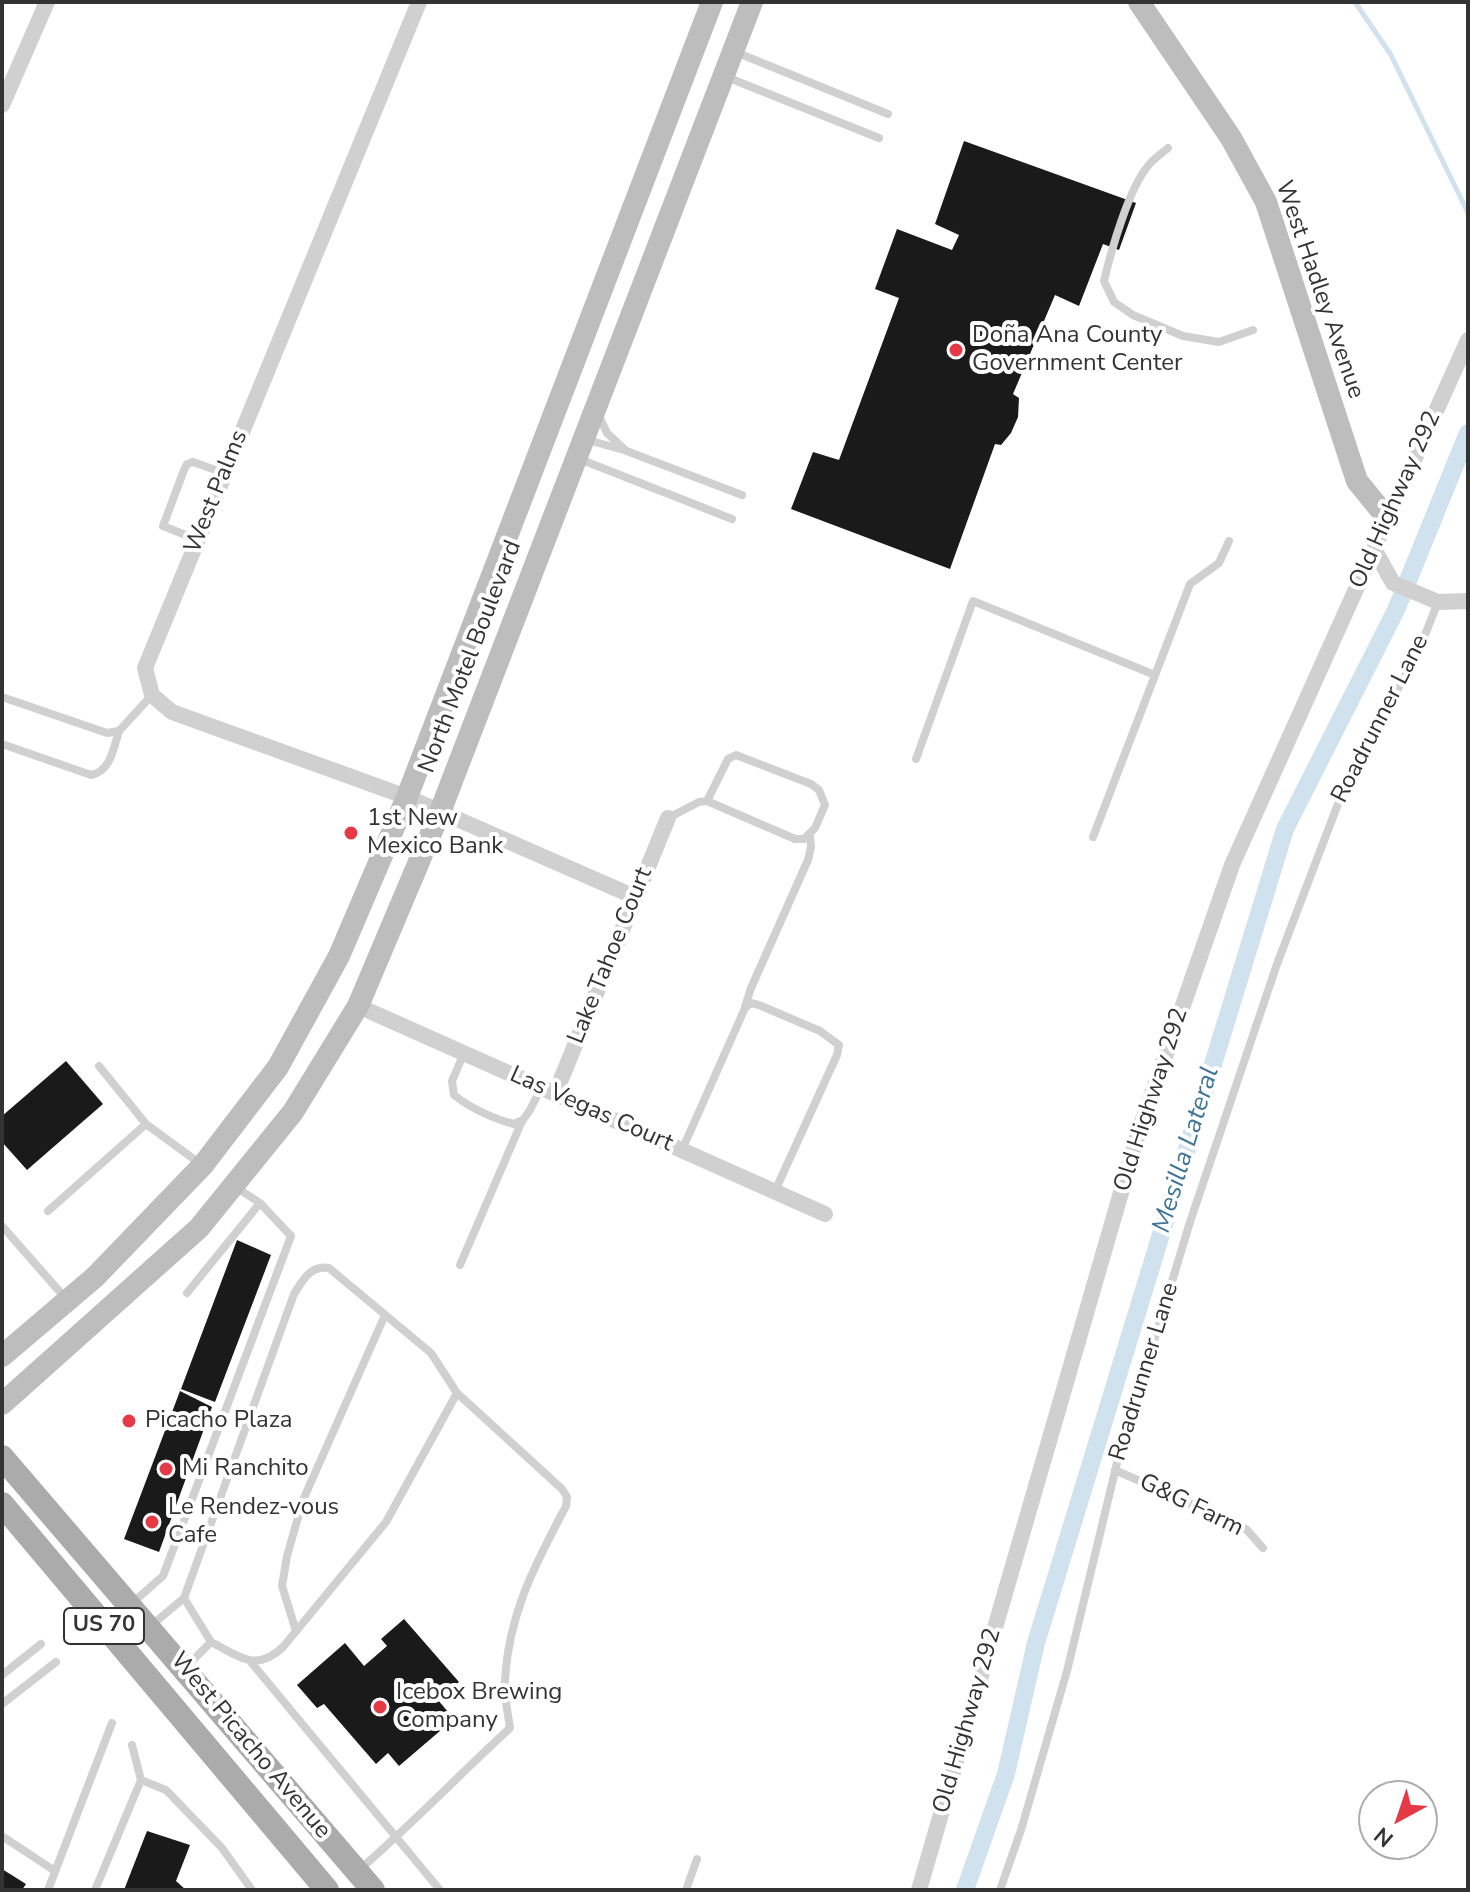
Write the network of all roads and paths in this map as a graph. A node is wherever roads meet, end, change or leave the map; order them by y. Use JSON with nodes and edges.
{"nodes":[{"id":1,"x":47,"y":2,"type":"edge"},
{"id":2,"x":419,"y":2,"type":"edge"},
{"id":3,"x":712,"y":2,"type":"edge"},
{"id":4,"x":752,"y":2,"type":"edge"},
{"id":5,"x":1139,"y":2,"type":"edge"},
{"id":6,"x":699,"y":36,"type":"junction"},
{"id":7,"x":733,"y":51,"type":"junction"},
{"id":8,"x":689,"y":62,"type":"junction"},
{"id":9,"x":723,"y":76,"type":"junction"},
{"id":10,"x":2,"y":105,"type":"edge"},
{"id":11,"x":888,"y":114,"type":"dead end"},
{"id":12,"x":879,"y":138,"type":"dead end"},
{"id":13,"x":1168,"y":148,"type":"dead end"},
{"id":14,"x":1253,"y":330,"type":"dead end"},
{"id":15,"x":1468,"y":340,"type":"edge"},
{"id":16,"x":597,"y":403,"type":"junction"},
{"id":17,"x":546,"y":434,"type":"junction"},
{"id":18,"x":580,"y":448,"type":"junction"},
{"id":19,"x":624,"y":450,"type":"junction"},
{"id":20,"x":225,"y":474,"type":"junction"},
{"id":21,"x":742,"y":495,"type":"dead end"},
{"id":22,"x":732,"y":519,"type":"dead end"},
{"id":23,"x":1388,"y":519,"type":"junction"},
{"id":24,"x":198,"y":540,"type":"junction"},
{"id":25,"x":1229,"y":541,"type":"dead end"},
{"id":26,"x":1374,"y":549,"type":"junction"},
{"id":27,"x":1432,"y":599,"type":"junction"},
{"id":28,"x":1468,"y":601,"type":"edge"},
{"id":29,"x":1155,"y":675,"type":"junction"},
{"id":30,"x":152,"y":695,"type":"junction"},
{"id":31,"x":2,"y":697,"type":"edge"},
{"id":32,"x":119,"y":731,"type":"junction"},
{"id":33,"x":2,"y":744,"type":"edge"},
{"id":34,"x":916,"y":759,"type":"dead end"},
{"id":35,"x":407,"y":797,"type":"junction"},
{"id":36,"x":707,"y":801,"type":"junction"},
{"id":37,"x":440,"y":812,"type":"junction"},
{"id":38,"x":668,"y":818,"type":"joint"},
{"id":39,"x":810,"y":835,"type":"junction"},
{"id":40,"x":1093,"y":837,"type":"dead end"},
{"id":41,"x":635,"y":897,"type":"junction"},
{"id":42,"x":358,"y":1006,"type":"junction"},
{"id":43,"x":745,"y":1008,"type":"junction"},
{"id":44,"x":464,"y":1053,"type":"junction"},
{"id":45,"x":99,"y":1066,"type":"dead end"},
{"id":46,"x":548,"y":1090,"type":"junction"},
{"id":47,"x":523,"y":1120,"type":"junction"},
{"id":48,"x":146,"y":1124,"type":"junction"},
{"id":49,"x":682,"y":1150,"type":"junction"},
{"id":50,"x":203,"y":1165,"type":"junction"},
{"id":51,"x":234,"y":1186,"type":"junction"},
{"id":52,"x":775,"y":1191,"type":"junction"},
{"id":53,"x":260,"y":1203,"type":"junction"},
{"id":54,"x":48,"y":1211,"type":"dead end"},
{"id":55,"x":825,"y":1214,"type":"dead end"},
{"id":56,"x":2,"y":1226,"type":"edge"},
{"id":57,"x":12,"y":1237,"type":"junction"},
{"id":58,"x":2,"y":1245,"type":"edge"},
{"id":59,"x":460,"y":1265,"type":"dead end"},
{"id":60,"x":187,"y":1293,"type":"dead end"},
{"id":61,"x":68,"y":1301,"type":"junction"},
{"id":62,"x":385,"y":1315,"type":"junction"},
{"id":63,"x":2,"y":1356,"type":"edge"},
{"id":64,"x":457,"y":1393,"type":"junction"},
{"id":65,"x":2,"y":1404,"type":"edge"},
{"id":66,"x":2,"y":1457,"type":"edge"},
{"id":67,"x":1115,"y":1470,"type":"junction"},
{"id":68,"x":2,"y":1504,"type":"edge"},
{"id":69,"x":1263,"y":1548,"type":"dead end"},
{"id":70,"x":184,"y":1598,"type":"junction"},
{"id":71,"x":130,"y":1605,"type":"junction"},
{"id":72,"x":150,"y":1627,"type":"junction"},
{"id":73,"x":296,"y":1631,"type":"junction"},
{"id":74,"x":211,"y":1642,"type":"junction"},
{"id":75,"x":41,"y":1644,"type":"dead end"},
{"id":76,"x":250,"y":1661,"type":"junction"},
{"id":77,"x":56,"y":1662,"type":"dead end"},
{"id":78,"x":184,"y":1669,"type":"junction"},
{"id":79,"x":2,"y":1675,"type":"edge"},
{"id":80,"x":161,"y":1691,"type":"junction"},
{"id":81,"x":2,"y":1704,"type":"edge"},
{"id":82,"x":112,"y":1723,"type":"dead end"},
{"id":83,"x":132,"y":1745,"type":"dead end"},
{"id":84,"x":141,"y":1780,"type":"junction"},
{"id":85,"x":2,"y":1836,"type":"edge"},
{"id":86,"x":395,"y":1839,"type":"junction"},
{"id":87,"x":697,"y":1859,"type":"dead end"},
{"id":88,"x":55,"y":1871,"type":"junction"},
{"id":89,"x":357,"y":1871,"type":"junction"},
{"id":90,"x":323,"y":1888,"type":"edge"},
{"id":91,"x":48,"y":1890,"type":"edge"},
{"id":92,"x":95,"y":1890,"type":"edge"},
{"id":93,"x":252,"y":1890,"type":"edge"},
{"id":94,"x":373,"y":1890,"type":"edge"},
{"id":95,"x":440,"y":1890,"type":"edge"},
{"id":96,"x":686,"y":1890,"type":"edge"},
{"id":97,"x":919,"y":1890,"type":"edge"},
{"id":98,"x":1000,"y":1890,"type":"edge"}],
"edges":[{"from":1,"to":10,"type":"street"},
{"from":2,"to":20,"type":"street","name":"West Palms"},
{"from":3,"to":6,"type":"main road","name":"North Motel Boulevard"},
{"from":4,"to":7,"type":"main road","name":"North Motel Boulevard"},
{"from":5,"to":23,"type":"main road","name":"West Hadley Avenue"},
{"from":6,"to":7,"type":"main road"},
{"from":6,"to":8,"type":"main road","name":"North Motel Boulevard"},
{"from":7,"to":9,"type":"main road","name":"North Motel Boulevard"},
{"from":7,"to":11,"type":"lane"},
{"from":8,"to":9,"type":"main road"},
{"from":8,"to":17,"type":"main road","name":"North Motel Boulevard"},
{"from":9,"to":12,"type":"lane"},
{"from":9,"to":16,"type":"main road","name":"North Motel Boulevard"},
{"from":13,"to":14,"type":"lane"},
{"from":15,"to":23,"type":"street","name":"Old Highway 292"},
{"from":16,"to":18,"type":"main road","name":"North Motel Boulevard"},
{"from":16,"to":19,"type":"lane"},
{"from":17,"to":18,"type":"main road"},
{"from":17,"to":35,"type":"main road","name":"North Motel Boulevard"},
{"from":18,"to":19,"type":"lane"},
{"from":18,"to":22,"type":"lane"},
{"from":18,"to":37,"type":"main road","name":"North Motel Boulevard"},
{"from":19,"to":21,"type":"lane"},
{"from":20,"to":24,"type":"street","name":"West Palms"},
{"from":20,"to":24,"type":"lane"},
{"from":23,"to":26,"type":"street","name":"Old Highway 292"},
{"from":24,"to":30,"type":"street","name":"West Palms"},
{"from":25,"to":29,"type":"lane"},
{"from":26,"to":27,"type":"street"},
{"from":26,"to":97,"type":"street","name":"Old Highway 292"},
{"from":27,"to":28,"type":"street"},
{"from":27,"to":67,"type":"lane","name":"Roadrunner Lane"},
{"from":29,"to":34,"type":"lane"},
{"from":29,"to":40,"type":"lane"},
{"from":30,"to":32,"type":"lane"},
{"from":30,"to":35,"type":"street"},
{"from":31,"to":32,"type":"lane"},
{"from":32,"to":33,"type":"lane"},
{"from":35,"to":37,"type":"street"},
{"from":35,"to":50,"type":"main road","name":"North Motel Boulevard"},
{"from":36,"to":38,"type":"lane"},
{"from":36,"to":39,"type":"lane"},
{"from":36,"to":39,"type":"lane"},
{"from":37,"to":41,"type":"street"},
{"from":37,"to":42,"type":"main road","name":"North Motel Boulevard"},
{"from":38,"to":41,"type":"street","name":"Lake Tahoe Court"},
{"from":39,"to":43,"type":"lane"},
{"from":41,"to":46,"type":"street","name":"Lake Tahoe Court"},
{"from":42,"to":44,"type":"street","name":"Las Vegas Court"},
{"from":42,"to":51,"type":"main road","name":"North Motel Boulevard"},
{"from":43,"to":49,"type":"lane"},
{"from":43,"to":52,"type":"lane"},
{"from":44,"to":46,"type":"street","name":"Las Vegas Court"},
{"from":44,"to":47,"type":"lane"},
{"from":45,"to":48,"type":"lane"},
{"from":46,"to":47,"type":"lane"},
{"from":46,"to":49,"type":"street","name":"Las Vegas Court"},
{"from":47,"to":59,"type":"lane"},
{"from":48,"to":50,"type":"lane"},
{"from":48,"to":54,"type":"lane"},
{"from":49,"to":52,"type":"street","name":"Las Vegas Court"},
{"from":50,"to":51,"type":"main road"},
{"from":50,"to":61,"type":"main road","name":"North Motel Boulevard"},
{"from":51,"to":53,"type":"lane"},
{"from":51,"to":65,"type":"main road","name":"North Motel Boulevard"},
{"from":52,"to":55,"type":"street","name":"Las Vegas Court"},
{"from":53,"to":60,"type":"lane"},
{"from":53,"to":71,"type":"lane"},
{"from":56,"to":57,"type":"lane"},
{"from":57,"to":58,"type":"lane"},
{"from":57,"to":61,"type":"lane"},
{"from":61,"to":63,"type":"main road","name":"North Motel Boulevard"},
{"from":62,"to":64,"type":"lane"},
{"from":62,"to":70,"type":"lane"},
{"from":62,"to":73,"type":"lane"},
{"from":64,"to":73,"type":"lane"},
{"from":64,"to":86,"type":"lane"},
{"from":66,"to":71,"type":"main road","name":"West Picacho Avenue","number":"US 70"},
{"from":67,"to":69,"type":"lane","name":"G&G Farm"},
{"from":67,"to":98,"type":"lane","name":"Roadrunner Lane"},
{"from":68,"to":80,"type":"main road","name":"West Picacho Avenue","number":"US 70"},
{"from":70,"to":72,"type":"lane"},
{"from":70,"to":74,"type":"lane"},
{"from":71,"to":72,"type":"main road","name":"West Picacho Avenue","number":"US 70"},
{"from":72,"to":78,"type":"main road","name":"West Picacho Avenue","number":"US 70"},
{"from":73,"to":76,"type":"lane"},
{"from":74,"to":76,"type":"lane"},
{"from":74,"to":78,"type":"lane"},
{"from":75,"to":79,"type":"lane"},
{"from":76,"to":86,"type":"lane"},
{"from":77,"to":81,"type":"lane"},
{"from":78,"to":80,"type":"main road"},
{"from":78,"to":89,"type":"main road","name":"West Picacho Avenue","number":"US 70"},
{"from":80,"to":90,"type":"main road","name":"West Picacho Avenue","number":"US 70"},
{"from":82,"to":88,"type":"lane"},
{"from":83,"to":84,"type":"lane"},
{"from":84,"to":92,"type":"lane"},
{"from":84,"to":93,"type":"lane"},
{"from":85,"to":88,"type":"lane"},
{"from":86,"to":89,"type":"lane"},
{"from":86,"to":95,"type":"lane"},
{"from":87,"to":96,"type":"lane"},
{"from":88,"to":91,"type":"lane"},
{"from":89,"to":90,"type":"main road"},
{"from":89,"to":94,"type":"main road","name":"West Picacho Avenue","number":"US 70"}]}
